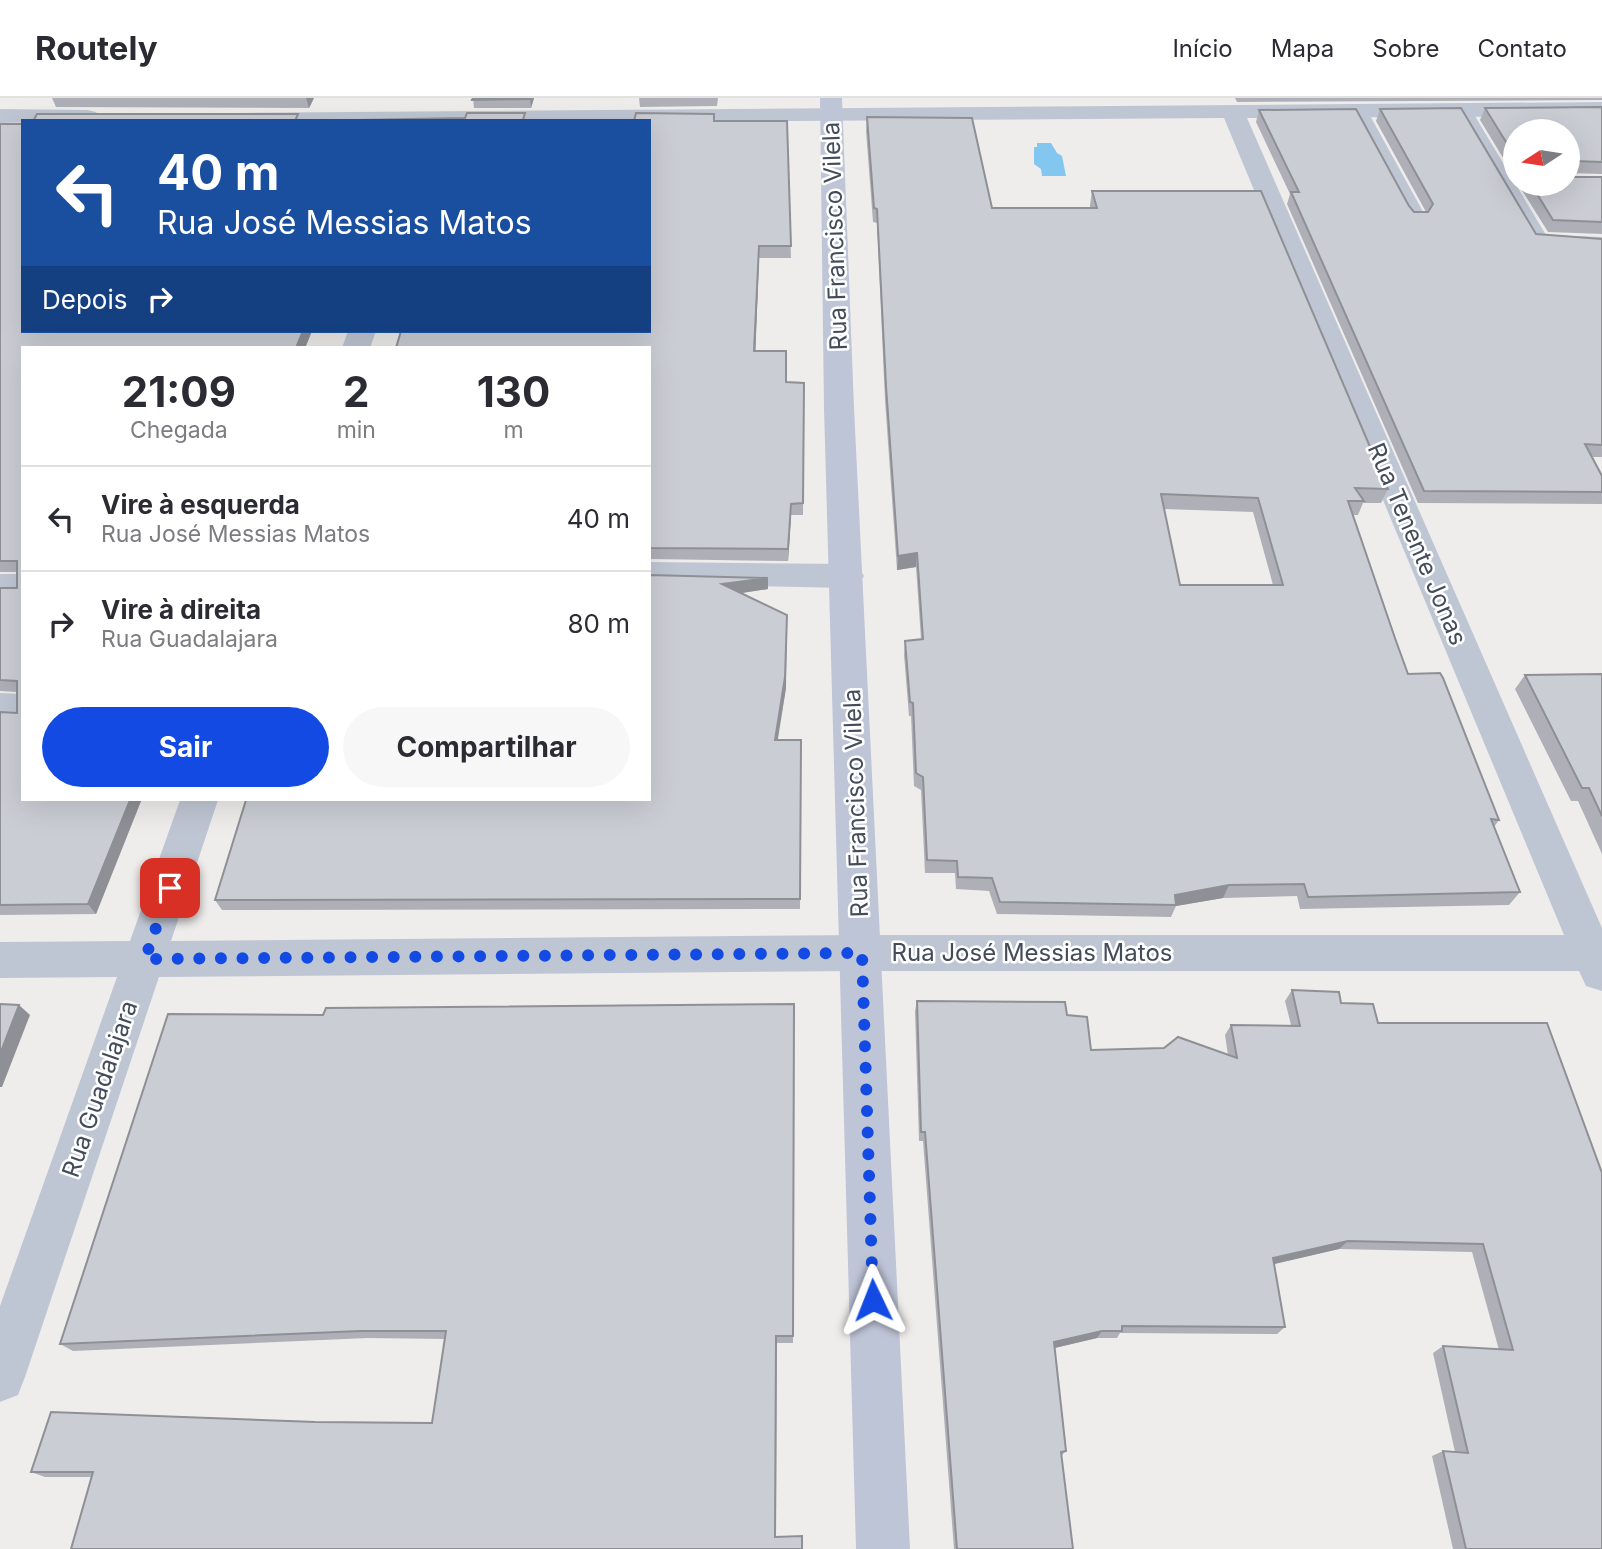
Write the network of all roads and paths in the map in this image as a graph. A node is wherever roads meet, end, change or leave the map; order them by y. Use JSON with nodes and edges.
{"nodes":[{"id":1,"x":1552,"y":104,"type":"edge"},
{"id":2,"x":831,"y":106,"type":"edge"},
{"id":3,"x":1602,"y":109,"type":"edge"},
{"id":4,"x":1359,"y":111,"type":"junction"},
{"id":5,"x":1463,"y":111,"type":"junction"},
{"id":6,"x":437,"y":112,"type":"edge"},
{"id":7,"x":1233,"y":113,"type":"junction"},
{"id":8,"x":10,"y":117,"type":"edge"},
{"id":9,"x":108,"y":117,"type":"edge"},
{"id":10,"x":230,"y":117,"type":"edge"},
{"id":11,"x":0,"y":144,"type":"edge"},
{"id":12,"x":1503,"y":171,"type":"edge"},
{"id":13,"x":1517,"y":196,"type":"edge"},
{"id":14,"x":1416,"y":218,"type":"edge"},
{"id":15,"x":1602,"y":243,"type":"edge"},
{"id":16,"x":651,"y":573,"type":"edge"},
{"id":17,"x":847,"y":576,"type":"junction"},
{"id":18,"x":0,"y":586,"type":"edge"},
{"id":19,"x":21,"y":586,"type":"edge"},
{"id":20,"x":0,"y":708,"type":"edge"},
{"id":21,"x":21,"y":708,"type":"edge"},
{"id":22,"x":199,"y":801,"type":"edge"},
{"id":23,"x":862,"y":953,"type":"junction"},
{"id":24,"x":145,"y":959,"type":"junction"},
{"id":25,"x":0,"y":960,"type":"edge"},
{"id":26,"x":1599,"y":960,"type":"edge"},
{"id":27,"x":0,"y":1377,"type":"edge"},
{"id":28,"x":883,"y":1549,"type":"edge"}],
"edges":[{"from":1,"to":3,"type":"street"},
{"from":1,"to":5,"type":"street"},
{"from":2,"to":6,"type":"street"},
{"from":2,"to":7,"type":"street"},
{"from":2,"to":17,"type":"street","name":"Rua Francisco Vilela"},
{"from":4,"to":5,"type":"street"},
{"from":4,"to":7,"type":"street"},
{"from":4,"to":14,"type":"lane"},
{"from":5,"to":12,"type":"lane"},
{"from":6,"to":10,"type":"street"},
{"from":7,"to":26,"type":"street","name":"Rua Tenente Jonas"},
{"from":8,"to":9,"type":"street"},
{"from":8,"to":11,"type":"street"},
{"from":13,"to":15,"type":"lane"},
{"from":16,"to":17,"type":"street"},
{"from":17,"to":23,"type":"street","name":"Rua Francisco Vilela"},
{"from":18,"to":19,"type":"street"},
{"from":20,"to":21,"type":"street"},
{"from":22,"to":24,"type":"street","name":"Rua Guadalajara"},
{"from":23,"to":24,"type":"street","name":"Rua José Messias Matos"},
{"from":23,"to":26,"type":"street","name":"Rua José Messias Matos"},
{"from":23,"to":28,"type":"street","name":"Rua Francisco Vilela"},
{"from":24,"to":25,"type":"street","name":"Rua José Messias Matos"},
{"from":24,"to":27,"type":"street","name":"Rua Guadalajara"}]}
